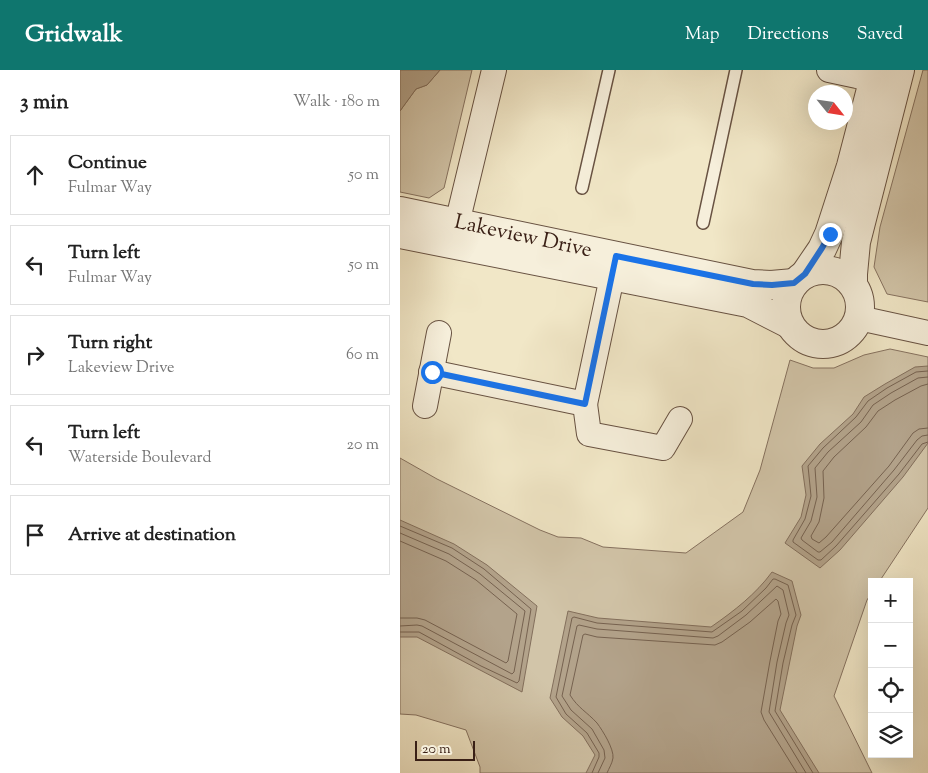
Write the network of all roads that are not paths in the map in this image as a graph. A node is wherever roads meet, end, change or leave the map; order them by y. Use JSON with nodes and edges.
{"nodes":[{"id":1,"x":494,"y":70,"type":"edge"},
{"id":2,"x":609,"y":70,"type":"edge"},
{"id":3,"x":736,"y":70,"type":"edge"},
{"id":4,"x":828,"y":70,"type":"edge"},
{"id":5,"x":900,"y":70,"type":"edge"},
{"id":6,"x":875,"y":75,"type":"edge"},
{"id":7,"x":582,"y":188,"type":"dead end"},
{"id":8,"x":400,"y":212,"type":"edge"},
{"id":9,"x":704,"y":223,"type":"dead end"},
{"id":10,"x":400,"y":234,"type":"edge"},
{"id":11,"x":454,"y":234,"type":"junction"},
{"id":12,"x":614,"y":266,"type":"junction"},
{"id":13,"x":800,"y":279,"type":"junction"},
{"id":14,"x":853,"y":284,"type":"junction"},
{"id":15,"x":859,"y":318,"type":"junction"},
{"id":16,"x":789,"y":324,"type":"junction"},
{"id":17,"x":439,"y":333,"type":"dead end"},
{"id":18,"x":928,"y":333,"type":"edge"},
{"id":19,"x":432,"y":372,"type":"junction"},
{"id":20,"x":585,"y":404,"type":"junction"},
{"id":21,"x":425,"y":406,"type":"dead end"},
{"id":22,"x":680,"y":419,"type":"dead end"}],
"edges":[{"from":1,"to":11,"type":"street"},
{"from":2,"to":7,"type":"lane"},
{"from":3,"to":9,"type":"lane"},
{"from":4,"to":6,"type":"street"},
{"from":5,"to":14,"type":"street"},
{"from":6,"to":13,"type":"street"},
{"from":8,"to":11,"type":"street","name":"Lakeview Drive"},
{"from":10,"to":11,"type":"street","name":"Lakeview Drive"},
{"from":11,"to":12,"type":"street","name":"Lakeview Drive"},
{"from":12,"to":13,"type":"street","name":"Lakeview Drive"},
{"from":12,"to":16,"type":"street","name":"Lakeview Drive"},
{"from":12,"to":20,"type":"street"},
{"from":13,"to":14,"type":"street"},
{"from":13,"to":16,"type":"street"},
{"from":14,"to":15,"type":"street"},
{"from":15,"to":16,"type":"street"},
{"from":15,"to":18,"type":"street"},
{"from":17,"to":19,"type":"street"},
{"from":19,"to":20,"type":"street"},
{"from":19,"to":21,"type":"street"},
{"from":20,"to":22,"type":"street"}]}
